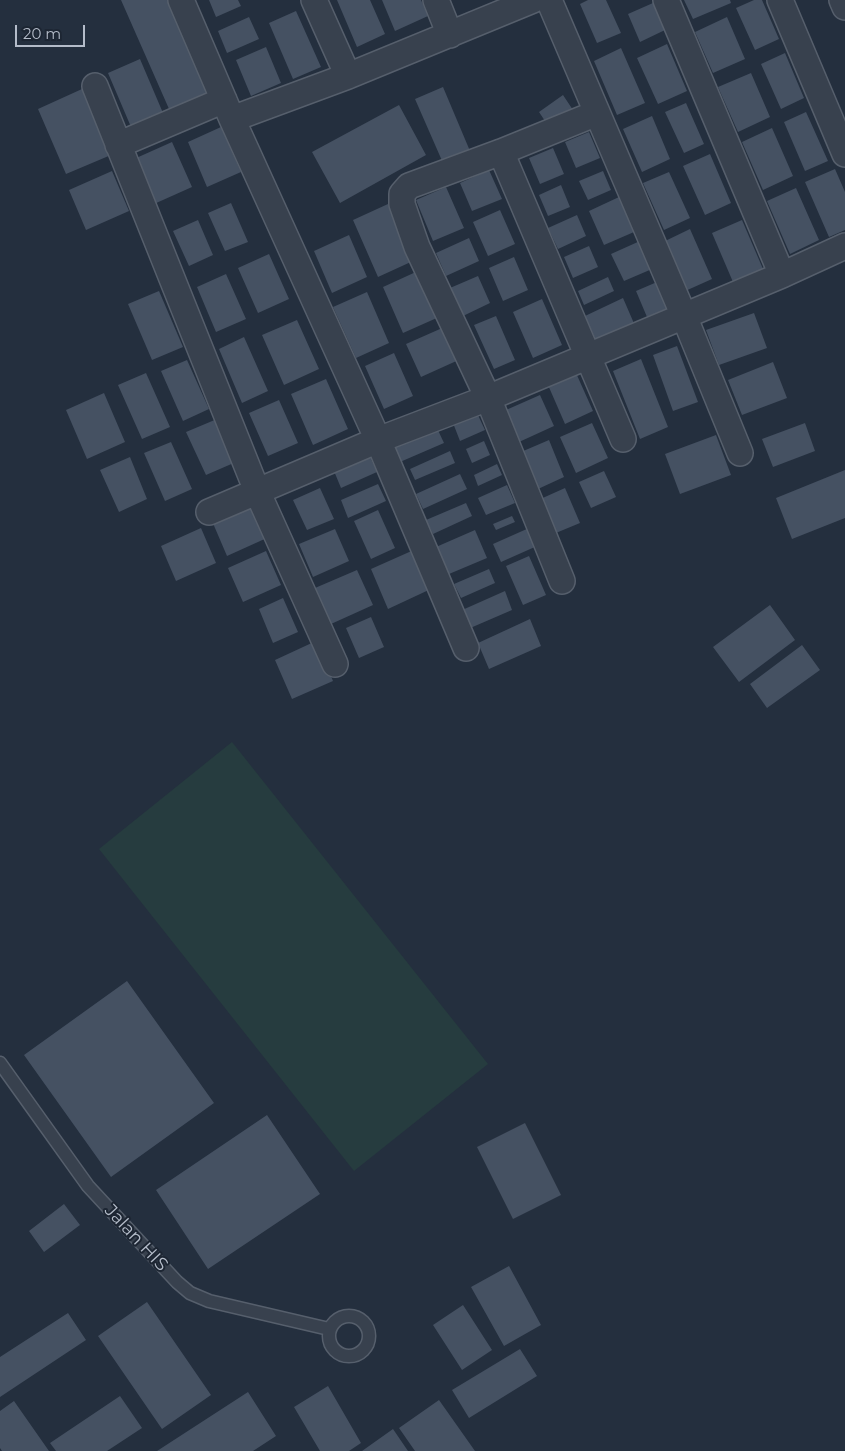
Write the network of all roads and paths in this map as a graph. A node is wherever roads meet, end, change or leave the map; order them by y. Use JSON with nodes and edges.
{"nodes":[{"id":1,"x":181,"y":0,"type":"edge"},
{"id":2,"x":314,"y":0,"type":"edge"},
{"id":3,"x":436,"y":0,"type":"edge"},
{"id":4,"x":534,"y":0,"type":"edge"},
{"id":5,"x":549,"y":0,"type":"edge"},
{"id":6,"x":666,"y":0,"type":"edge"},
{"id":7,"x":780,"y":0,"type":"edge"},
{"id":8,"x":842,"y":0,"type":"edge"},
{"id":9,"x":845,"y":7,"type":"edge"},
{"id":10,"x":450,"y":35,"type":"junction"},
{"id":11,"x":348,"y":76,"type":"junction"},
{"id":12,"x":95,"y":86,"type":"dead end"},
{"id":13,"x":228,"y":109,"type":"junction"},
{"id":14,"x":597,"y":113,"type":"junction"},
{"id":15,"x":118,"y":145,"type":"junction"},
{"id":16,"x":501,"y":152,"type":"junction"},
{"id":17,"x":845,"y":154,"type":"edge"},
{"id":18,"x":845,"y":246,"type":"edge"},
{"id":19,"x":782,"y":275,"type":"junction"},
{"id":20,"x":684,"y":316,"type":"junction"},
{"id":21,"x":589,"y":356,"type":"junction"},
{"id":22,"x":488,"y":398,"type":"junction"},
{"id":23,"x":623,"y":439,"type":"dead end"},
{"id":24,"x":378,"y":440,"type":"junction"},
{"id":25,"x":740,"y":453,"type":"dead end"},
{"id":26,"x":257,"y":491,"type":"junction"},
{"id":27,"x":209,"y":512,"type":"dead end"},
{"id":28,"x":562,"y":581,"type":"dead end"},
{"id":29,"x":466,"y":648,"type":"dead end"},
{"id":30,"x":335,"y":664,"type":"dead end"},
{"id":31,"x":0,"y":1063,"type":"edge"},
{"id":32,"x":329,"y":1329,"type":"dead end"}],
"edges":[{"from":1,"to":13,"type":"street"},
{"from":2,"to":11,"type":"street"},
{"from":3,"to":10,"type":"street"},
{"from":4,"to":10,"type":"street"},
{"from":5,"to":14,"type":"street"},
{"from":6,"to":19,"type":"street"},
{"from":7,"to":17,"type":"street"},
{"from":8,"to":9,"type":"street"},
{"from":10,"to":11,"type":"street"},
{"from":11,"to":13,"type":"street"},
{"from":12,"to":15,"type":"street"},
{"from":13,"to":15,"type":"street"},
{"from":13,"to":24,"type":"street"},
{"from":14,"to":16,"type":"street"},
{"from":14,"to":20,"type":"street"},
{"from":15,"to":26,"type":"street"},
{"from":16,"to":21,"type":"street"},
{"from":16,"to":22,"type":"street"},
{"from":18,"to":19,"type":"street"},
{"from":19,"to":20,"type":"street"},
{"from":20,"to":21,"type":"street"},
{"from":20,"to":25,"type":"street"},
{"from":21,"to":22,"type":"street"},
{"from":21,"to":23,"type":"street"},
{"from":22,"to":24,"type":"street"},
{"from":22,"to":28,"type":"street"},
{"from":24,"to":26,"type":"street"},
{"from":24,"to":29,"type":"street"},
{"from":26,"to":27,"type":"street"},
{"from":26,"to":30,"type":"street"},
{"from":31,"to":32,"type":"lane","name":"Jalan HIS"}]}
